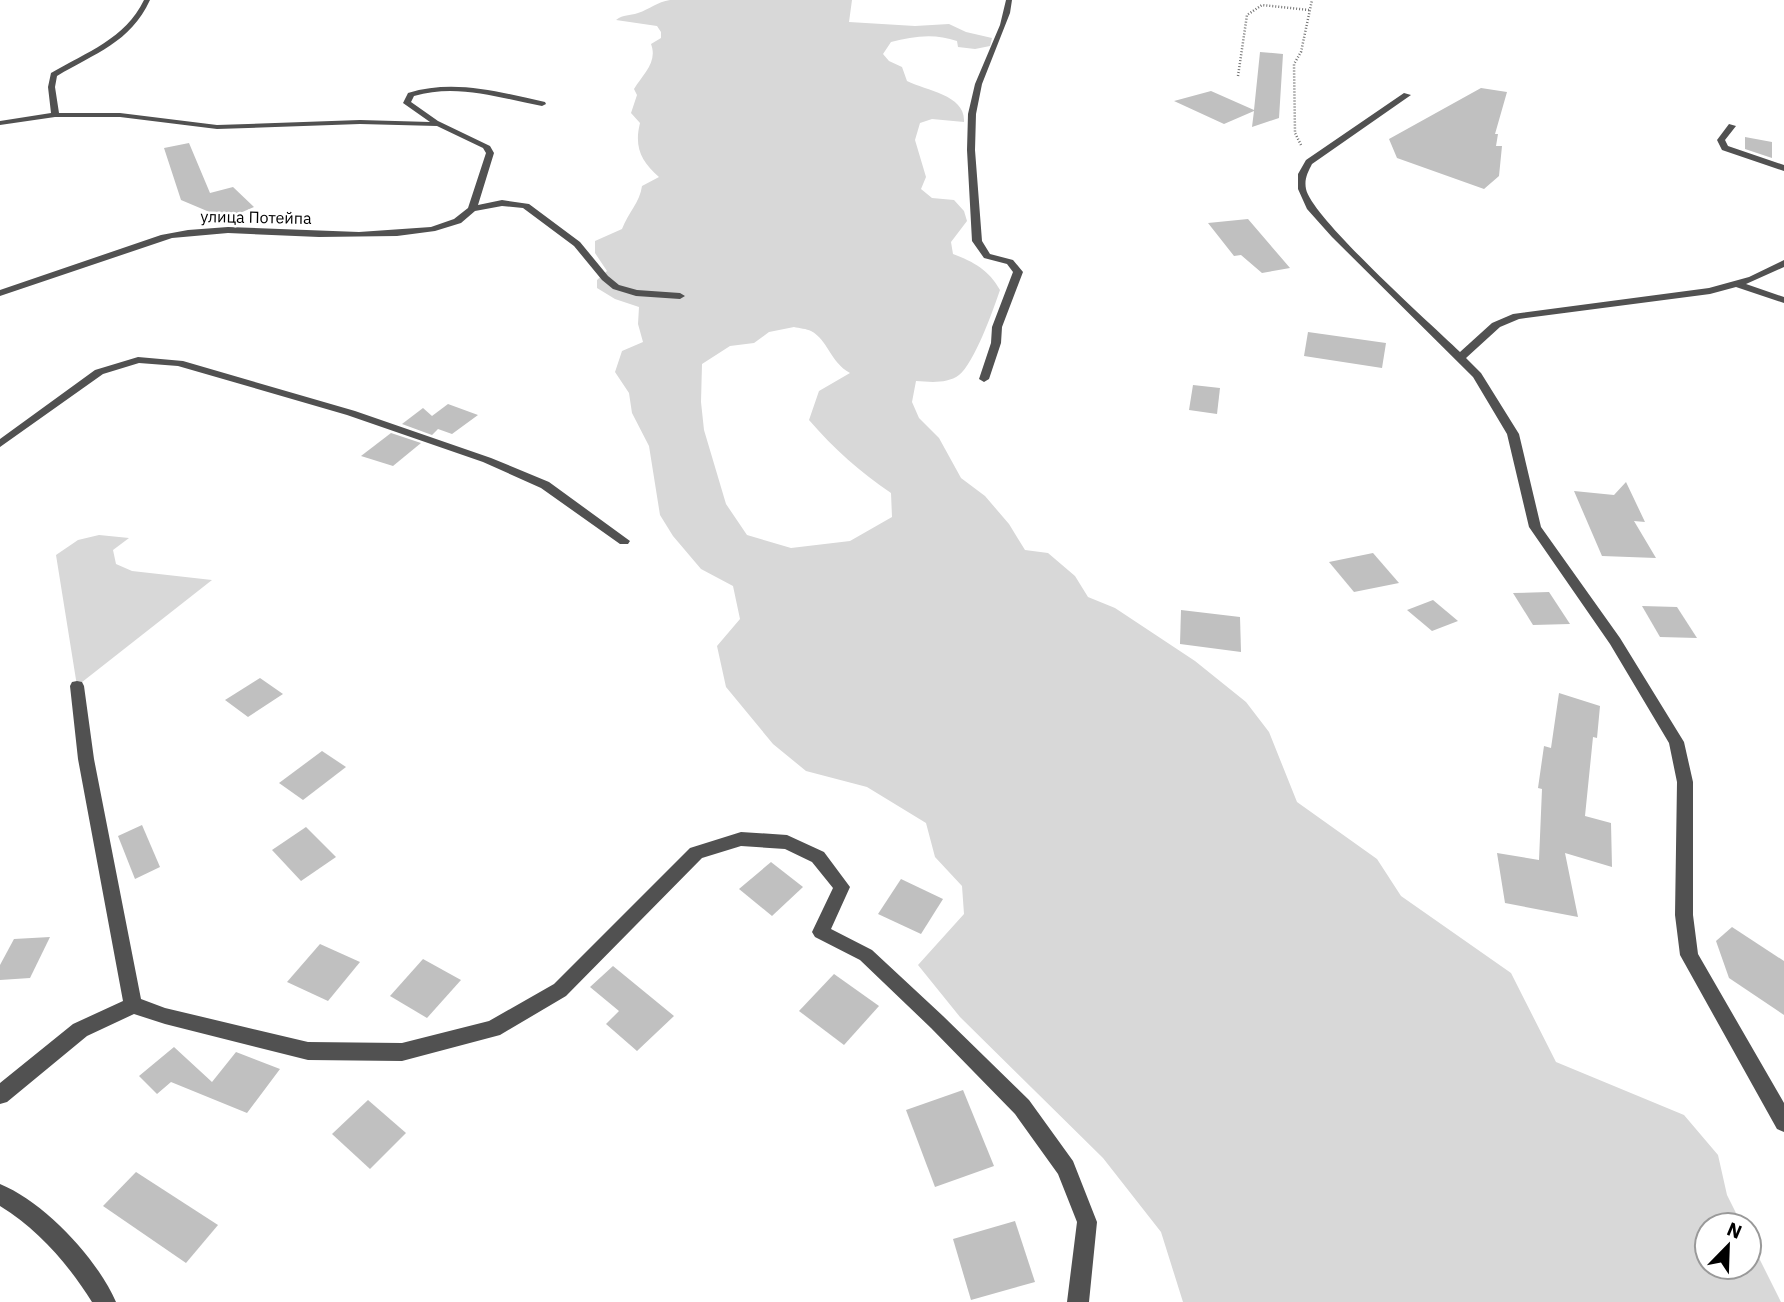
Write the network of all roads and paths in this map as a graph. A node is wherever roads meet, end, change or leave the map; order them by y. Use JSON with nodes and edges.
{"nodes":[{"id":1,"x":147,"y":0,"type":"edge"},
{"id":2,"x":1009,"y":0,"type":"edge"},
{"id":3,"x":1312,"y":0,"type":"edge"},
{"id":4,"x":1310,"y":10,"type":"junction"},
{"id":5,"x":1238,"y":76,"type":"dead end"},
{"id":6,"x":1407,"y":95,"type":"dead end"},
{"id":7,"x":542,"y":104,"type":"dead end"},
{"id":8,"x":55,"y":115,"type":"junction"},
{"id":9,"x":0,"y":123,"type":"edge"},
{"id":10,"x":439,"y":125,"type":"junction"},
{"id":11,"x":1732,"y":126,"type":"dead end"},
{"id":12,"x":1310,"y":162,"type":"junction"},
{"id":13,"x":1784,"y":168,"type":"edge"},
{"id":14,"x":472,"y":209,"type":"junction"},
{"id":15,"x":1784,"y":263,"type":"edge"},
{"id":16,"x":1738,"y":284,"type":"junction"},
{"id":17,"x":0,"y":293,"type":"edge"},
{"id":18,"x":680,"y":296,"type":"dead end"},
{"id":19,"x":1784,"y":300,"type":"edge"},
{"id":20,"x":1460,"y":358,"type":"junction"},
{"id":21,"x":984,"y":379,"type":"dead end"},
{"id":22,"x":0,"y":444,"type":"edge"},
{"id":23,"x":624,"y":541,"type":"dead end"},
{"id":24,"x":77,"y":686,"type":"dead end"},
{"id":25,"x":133,"y":1005,"type":"junction"},
{"id":26,"x":0,"y":1095,"type":"edge"},
{"id":27,"x":1784,"y":1122,"type":"edge"},
{"id":28,"x":0,"y":1194,"type":"edge"},
{"id":29,"x":105,"y":1302,"type":"edge"},
{"id":30,"x":1078,"y":1302,"type":"edge"}],
"edges":[{"from":1,"to":8,"type":"street"},
{"from":2,"to":21,"type":"street"},
{"from":3,"to":4,"type":"path"},
{"from":4,"to":5,"type":"path"},
{"from":4,"to":12,"type":"path"},
{"from":6,"to":12,"type":"street"},
{"from":7,"to":10,"type":"street"},
{"from":8,"to":9,"type":"street"},
{"from":8,"to":10,"type":"street"},
{"from":10,"to":14,"type":"street"},
{"from":11,"to":13,"type":"street"},
{"from":12,"to":20,"type":"street"},
{"from":14,"to":17,"type":"street","name":"улица Потейпа"},
{"from":14,"to":18,"type":"street"},
{"from":15,"to":16,"type":"street"},
{"from":16,"to":19,"type":"street"},
{"from":16,"to":20,"type":"street"},
{"from":20,"to":27,"type":"street"},
{"from":22,"to":23,"type":"street"},
{"from":24,"to":25,"type":"street"},
{"from":25,"to":26,"type":"street"},
{"from":25,"to":30,"type":"street"},
{"from":28,"to":29,"type":"street"}]}
